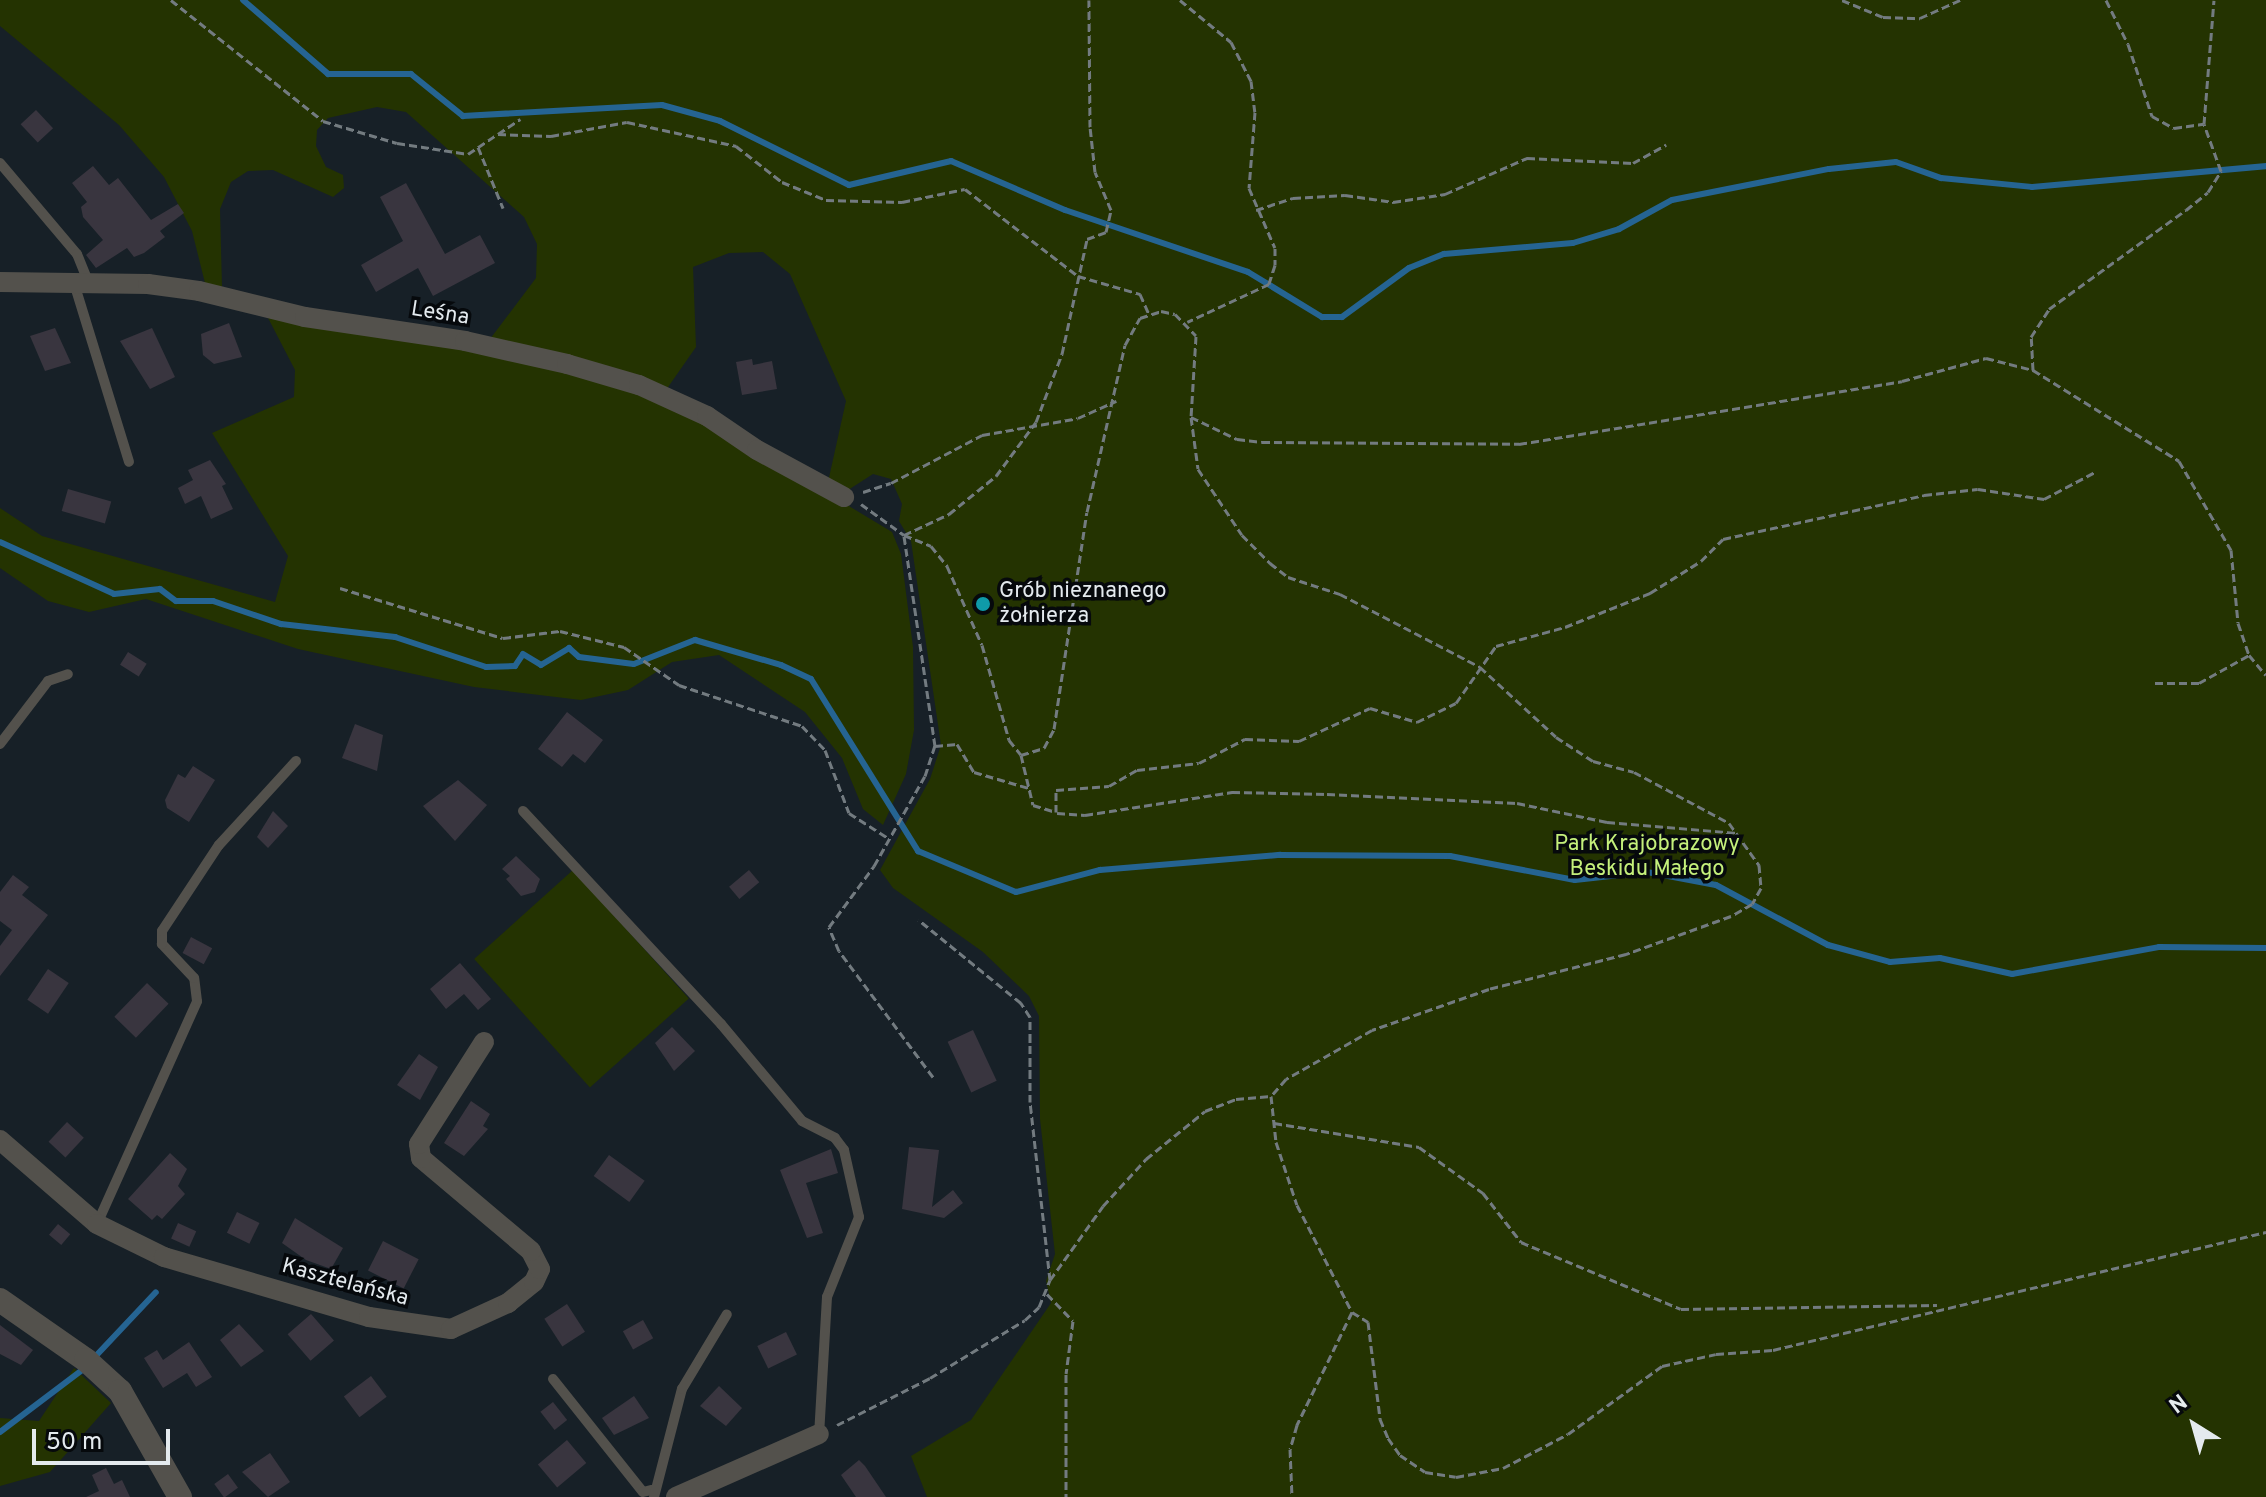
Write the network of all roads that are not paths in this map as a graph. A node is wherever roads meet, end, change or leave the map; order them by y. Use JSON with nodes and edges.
{"nodes":[{"id":1,"x":0,"y":163,"type":"edge"},
{"id":2,"x":81,"y":281,"type":"junction"},
{"id":3,"x":0,"y":282,"type":"edge"},
{"id":4,"x":129,"y":462,"type":"dead end"},
{"id":5,"x":844,"y":497,"type":"road end"},
{"id":6,"x":68,"y":674,"type":"dead end"},
{"id":7,"x":0,"y":744,"type":"edge"},
{"id":8,"x":296,"y":761,"type":"dead end"},
{"id":9,"x":523,"y":811,"type":"dead end"},
{"id":10,"x":484,"y":1042,"type":"dead end"},
{"id":11,"x":0,"y":1140,"type":"edge"},
{"id":12,"x":97,"y":1224,"type":"junction"},
{"id":13,"x":0,"y":1300,"type":"edge"},
{"id":14,"x":727,"y":1314,"type":"dead end"},
{"id":15,"x":553,"y":1379,"type":"dead end"},
{"id":16,"x":819,"y":1434,"type":"joint"},
{"id":17,"x":653,"y":1494,"type":"edge"},
{"id":18,"x":180,"y":1497,"type":"edge"},
{"id":19,"x":676,"y":1497,"type":"edge"}],
"edges":[{"from":1,"to":2,"type":"lane"},
{"from":2,"to":3,"type":"street","name":"Leśna"},
{"from":2,"to":4,"type":"lane"},
{"from":2,"to":5,"type":"street","name":"Leśna"},
{"from":6,"to":7,"type":"lane"},
{"from":8,"to":12,"type":"lane"},
{"from":9,"to":16,"type":"lane"},
{"from":10,"to":12,"type":"street","name":"Kasztelańska"},
{"from":11,"to":12,"type":"street","name":"Kasztelańska"},
{"from":13,"to":18,"type":"street"},
{"from":14,"to":17,"type":"lane"},
{"from":15,"to":17,"type":"lane"},
{"from":16,"to":19,"type":"street"}]}
